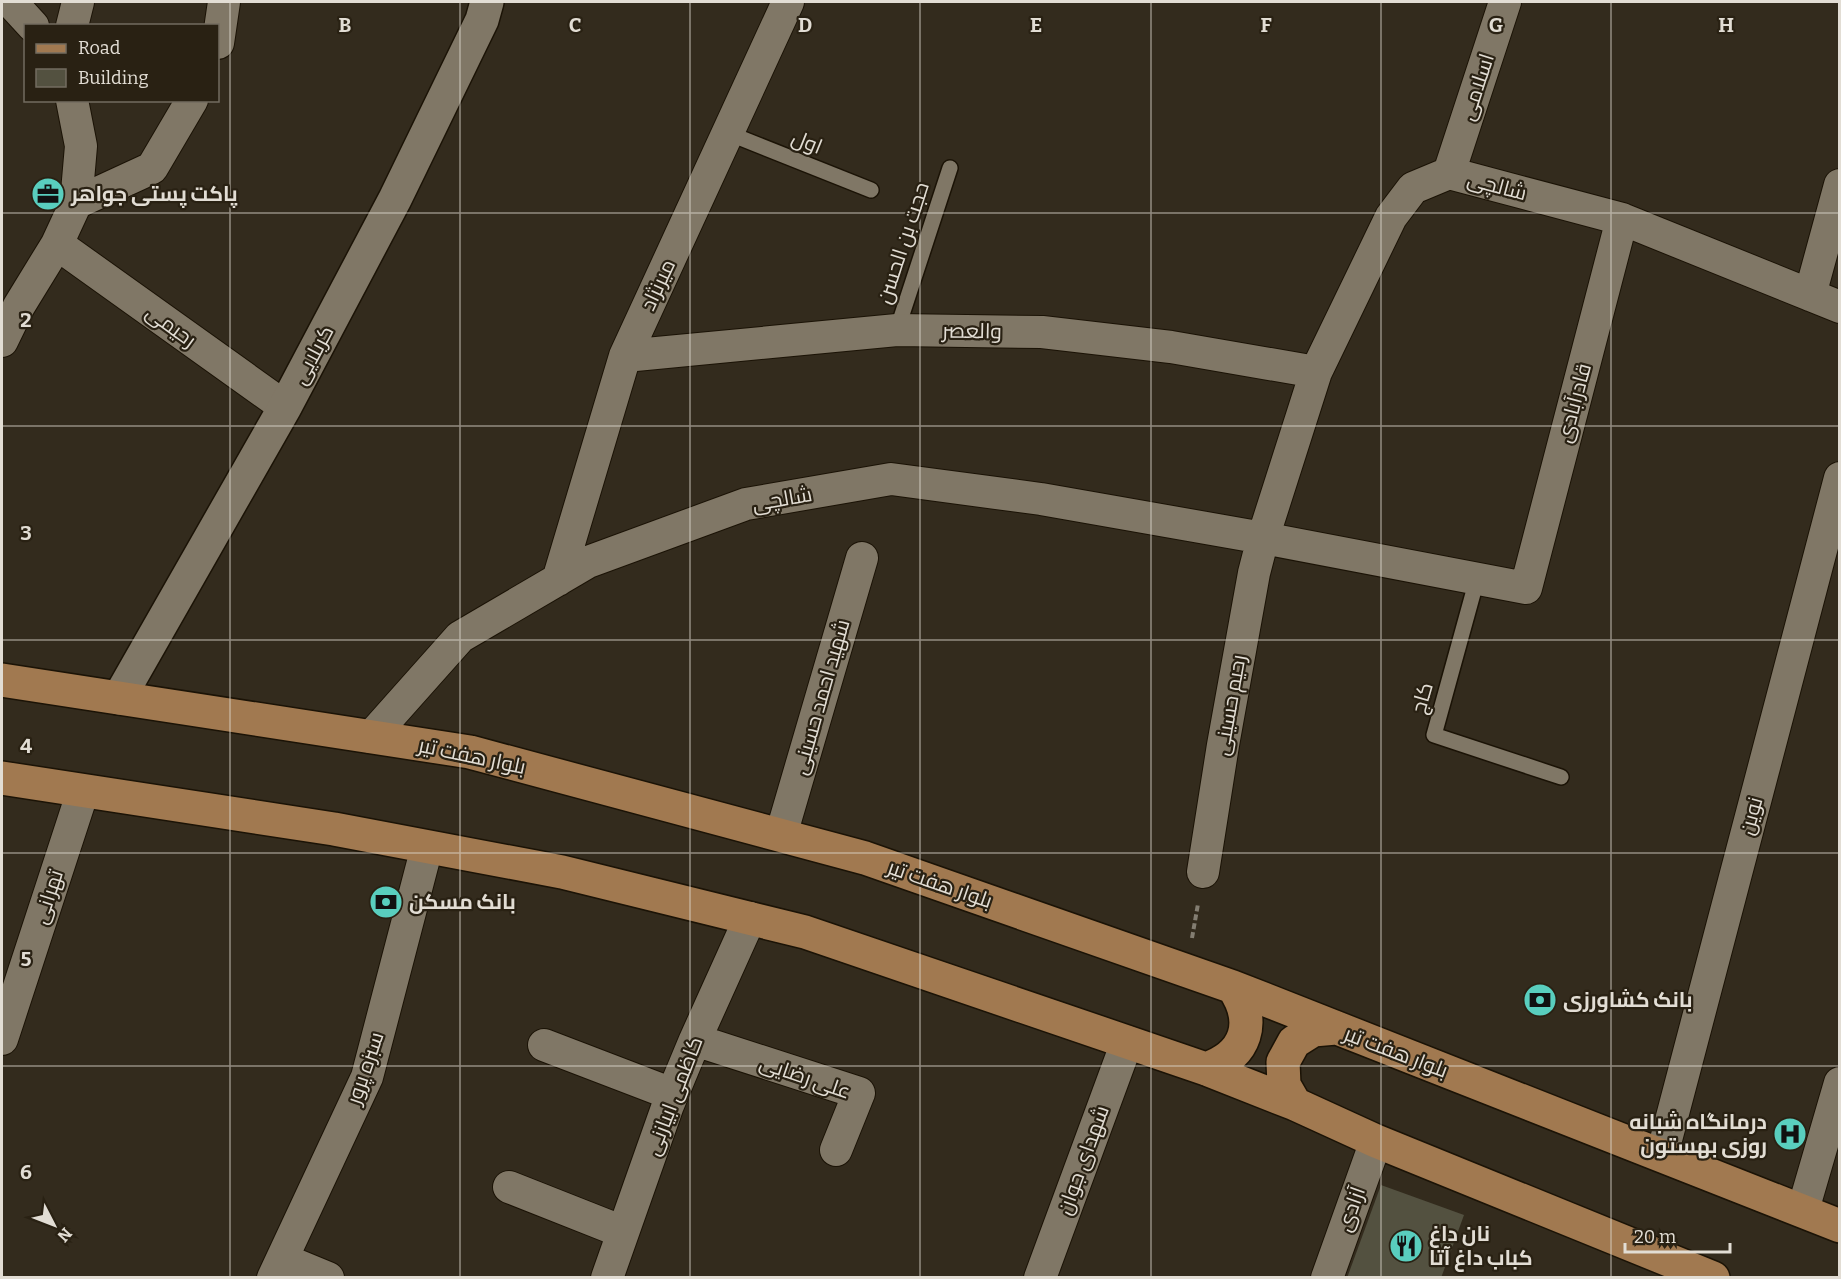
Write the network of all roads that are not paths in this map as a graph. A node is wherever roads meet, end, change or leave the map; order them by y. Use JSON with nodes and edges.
{"nodes":[{"id":1,"x":11,"y":2,"type":"edge"},
{"id":2,"x":78,"y":2,"type":"edge"},
{"id":3,"x":224,"y":2,"type":"edge"},
{"id":4,"x":488,"y":2,"type":"edge"},
{"id":5,"x":788,"y":2,"type":"edge"},
{"id":6,"x":1505,"y":2,"type":"edge"},
{"id":7,"x":31,"y":24,"type":"edge"},
{"id":8,"x":72,"y":24,"type":"edge"},
{"id":9,"x":219,"y":36,"type":"edge"},
{"id":10,"x":72,"y":102,"type":"edge"},
{"id":11,"x":191,"y":102,"type":"edge"},
{"id":12,"x":728,"y":133,"type":"junction"},
{"id":13,"x":950,"y":168,"type":"dead end"},
{"id":14,"x":1449,"y":173,"type":"junction"},
{"id":15,"x":1839,"y":184,"type":"edge"},
{"id":16,"x":871,"y":190,"type":"dead end"},
{"id":17,"x":75,"y":203,"type":"junction"},
{"id":18,"x":1622,"y":219,"type":"junction"},
{"id":19,"x":57,"y":244,"type":"junction"},
{"id":20,"x":1810,"y":295,"type":"junction"},
{"id":21,"x":1839,"y":307,"type":"edge"},
{"id":22,"x":897,"y":330,"type":"junction"},
{"id":23,"x":2,"y":341,"type":"edge"},
{"id":24,"x":625,"y":356,"type":"junction"},
{"id":25,"x":1316,"y":372,"type":"junction"},
{"id":26,"x":285,"y":407,"type":"junction"},
{"id":27,"x":1839,"y":478,"type":"edge"},
{"id":28,"x":1263,"y":538,"type":"junction"},
{"id":29,"x":862,"y":558,"type":"dead end"},
{"id":30,"x":1477,"y":579,"type":"junction"},
{"id":31,"x":558,"y":580,"type":"junction"},
{"id":32,"x":1526,"y":588,"type":"joint"},
{"id":33,"x":2,"y":680,"type":"edge"},
{"id":34,"x":119,"y":698,"type":"junction"},
{"id":35,"x":372,"y":737,"type":"junction"},
{"id":36,"x":1561,"y":777,"type":"dead end"},
{"id":37,"x":2,"y":778,"type":"edge"},
{"id":38,"x":83,"y":791,"type":"junction"},
{"id":39,"x":781,"y":835,"type":"junction"},
{"id":40,"x":427,"y":847,"type":"junction"},
{"id":41,"x":1203,"y":872,"type":"road end"},
{"id":42,"x":750,"y":918,"type":"junction"},
{"id":43,"x":1233,"y":987,"type":"junction"},
{"id":44,"x":1336,"y":1028,"type":"junction"},
{"id":45,"x":2,"y":1039,"type":"edge"},
{"id":46,"x":695,"y":1040,"type":"junction"},
{"id":47,"x":1126,"y":1042,"type":"junction"},
{"id":48,"x":544,"y":1045,"type":"dead end"},
{"id":49,"x":1206,"y":1069,"type":"junction"},
{"id":50,"x":1839,"y":1083,"type":"edge"},
{"id":51,"x":672,"y":1094,"type":"junction"},
{"id":52,"x":1295,"y":1104,"type":"junction"},
{"id":53,"x":1376,"y":1141,"type":"junction"},
{"id":54,"x":836,"y":1150,"type":"dead end"},
{"id":55,"x":1662,"y":1155,"type":"junction"},
{"id":56,"x":1828,"y":1158,"type":"edge"},
{"id":57,"x":509,"y":1187,"type":"dead end"},
{"id":58,"x":1803,"y":1210,"type":"junction"},
{"id":59,"x":1839,"y":1226,"type":"edge"},
{"id":60,"x":623,"y":1233,"type":"junction"},
{"id":61,"x":278,"y":1269,"type":"edge"},
{"id":62,"x":328,"y":1278,"type":"edge"},
{"id":63,"x":607,"y":1278,"type":"edge"},
{"id":64,"x":1040,"y":1278,"type":"edge"},
{"id":65,"x":1327,"y":1278,"type":"edge"},
{"id":66,"x":1713,"y":1278,"type":"edge"}],
"edges":[{"from":1,"to":7,"type":"street"},
{"from":2,"to":8,"type":"street"},
{"from":3,"to":9,"type":"street"},
{"from":4,"to":26,"type":"street","name":"کربلایی"},
{"from":5,"to":12,"type":"street","name":"میرنژاد"},
{"from":6,"to":14,"type":"street","name":"اسلامی"},
{"from":10,"to":17,"type":"street"},
{"from":11,"to":17,"type":"street"},
{"from":12,"to":16,"type":"lane","name":"اول"},
{"from":12,"to":24,"type":"street","name":"میرنژاد"},
{"from":13,"to":22,"type":"lane","name":"حجت بن الحسن"},
{"from":14,"to":18,"type":"street","name":"شالچی"},
{"from":14,"to":25,"type":"street","name":"شالچی"},
{"from":15,"to":20,"type":"street"},
{"from":17,"to":19,"type":"street"},
{"from":18,"to":20,"type":"street","name":"شالچی"},
{"from":18,"to":32,"type":"street","name":"قادرآبادی"},
{"from":19,"to":23,"type":"street"},
{"from":19,"to":26,"type":"street","name":"رحیمی"},
{"from":20,"to":21,"type":"street","name":"شالچی"},
{"from":22,"to":24,"type":"street","name":"والعصر"},
{"from":22,"to":25,"type":"street","name":"والعصر"},
{"from":24,"to":31,"type":"street","name":"میرنژاد"},
{"from":25,"to":28,"type":"street","name":"شالچی"},
{"from":26,"to":34,"type":"street","name":"کربلایی"},
{"from":27,"to":55,"type":"street","name":"نوین"},
{"from":28,"to":30,"type":"street","name":"شالچی"},
{"from":28,"to":31,"type":"street","name":"شالچی"},
{"from":28,"to":41,"type":"street","name":"رحیم حسینی"},
{"from":29,"to":39,"type":"street","name":"شهید احمد حسینی"},
{"from":30,"to":32,"type":"street","name":"شالچی"},
{"from":30,"to":36,"type":"lane","name":"کاج"},
{"from":31,"to":35,"type":"street","name":"شالچی"},
{"from":33,"to":34,"type":"main road","name":"بلوار هفت تیر"},
{"from":34,"to":35,"type":"main road","name":"بلوار هفت تیر"},
{"from":35,"to":39,"type":"main road","name":"بلوار هفت تیر"},
{"from":37,"to":38,"type":"main road"},
{"from":38,"to":40,"type":"main road"},
{"from":38,"to":45,"type":"street","name":"تهرانی"},
{"from":39,"to":43,"type":"main road","name":"بلوار هفت تیر"},
{"from":40,"to":42,"type":"main road"},
{"from":40,"to":61,"type":"street","name":"سبزه پرور"},
{"from":42,"to":46,"type":"street","name":"کاظمی ابیازنی"},
{"from":42,"to":47,"type":"main road"},
{"from":43,"to":44,"type":"main road","name":"بلوار هفت تیر"},
{"from":43,"to":49,"type":"main road"},
{"from":44,"to":52,"type":"main road"},
{"from":44,"to":55,"type":"main road","name":"بلوار هفت تیر"},
{"from":46,"to":51,"type":"street","name":"کاظمی ابیازنی"},
{"from":46,"to":54,"type":"street","name":"علی رضایی"},
{"from":47,"to":49,"type":"main road"},
{"from":47,"to":64,"type":"street","name":"شهدای جوان"},
{"from":48,"to":51,"type":"street"},
{"from":49,"to":52,"type":"main road"},
{"from":50,"to":56,"type":"street"},
{"from":51,"to":60,"type":"street","name":"کاظمی ابیازنی"},
{"from":52,"to":53,"type":"main road"},
{"from":53,"to":65,"type":"street","name":"آزادی"},
{"from":53,"to":66,"type":"main road"},
{"from":55,"to":58,"type":"main road","name":"بلوار هفت تیر"},
{"from":56,"to":58,"type":"street"},
{"from":57,"to":60,"type":"street"},
{"from":58,"to":59,"type":"main road","name":"بلوار هفت تیر"},
{"from":60,"to":63,"type":"street","name":"کاظمی ابیازنی"},
{"from":61,"to":62,"type":"street"}]}
